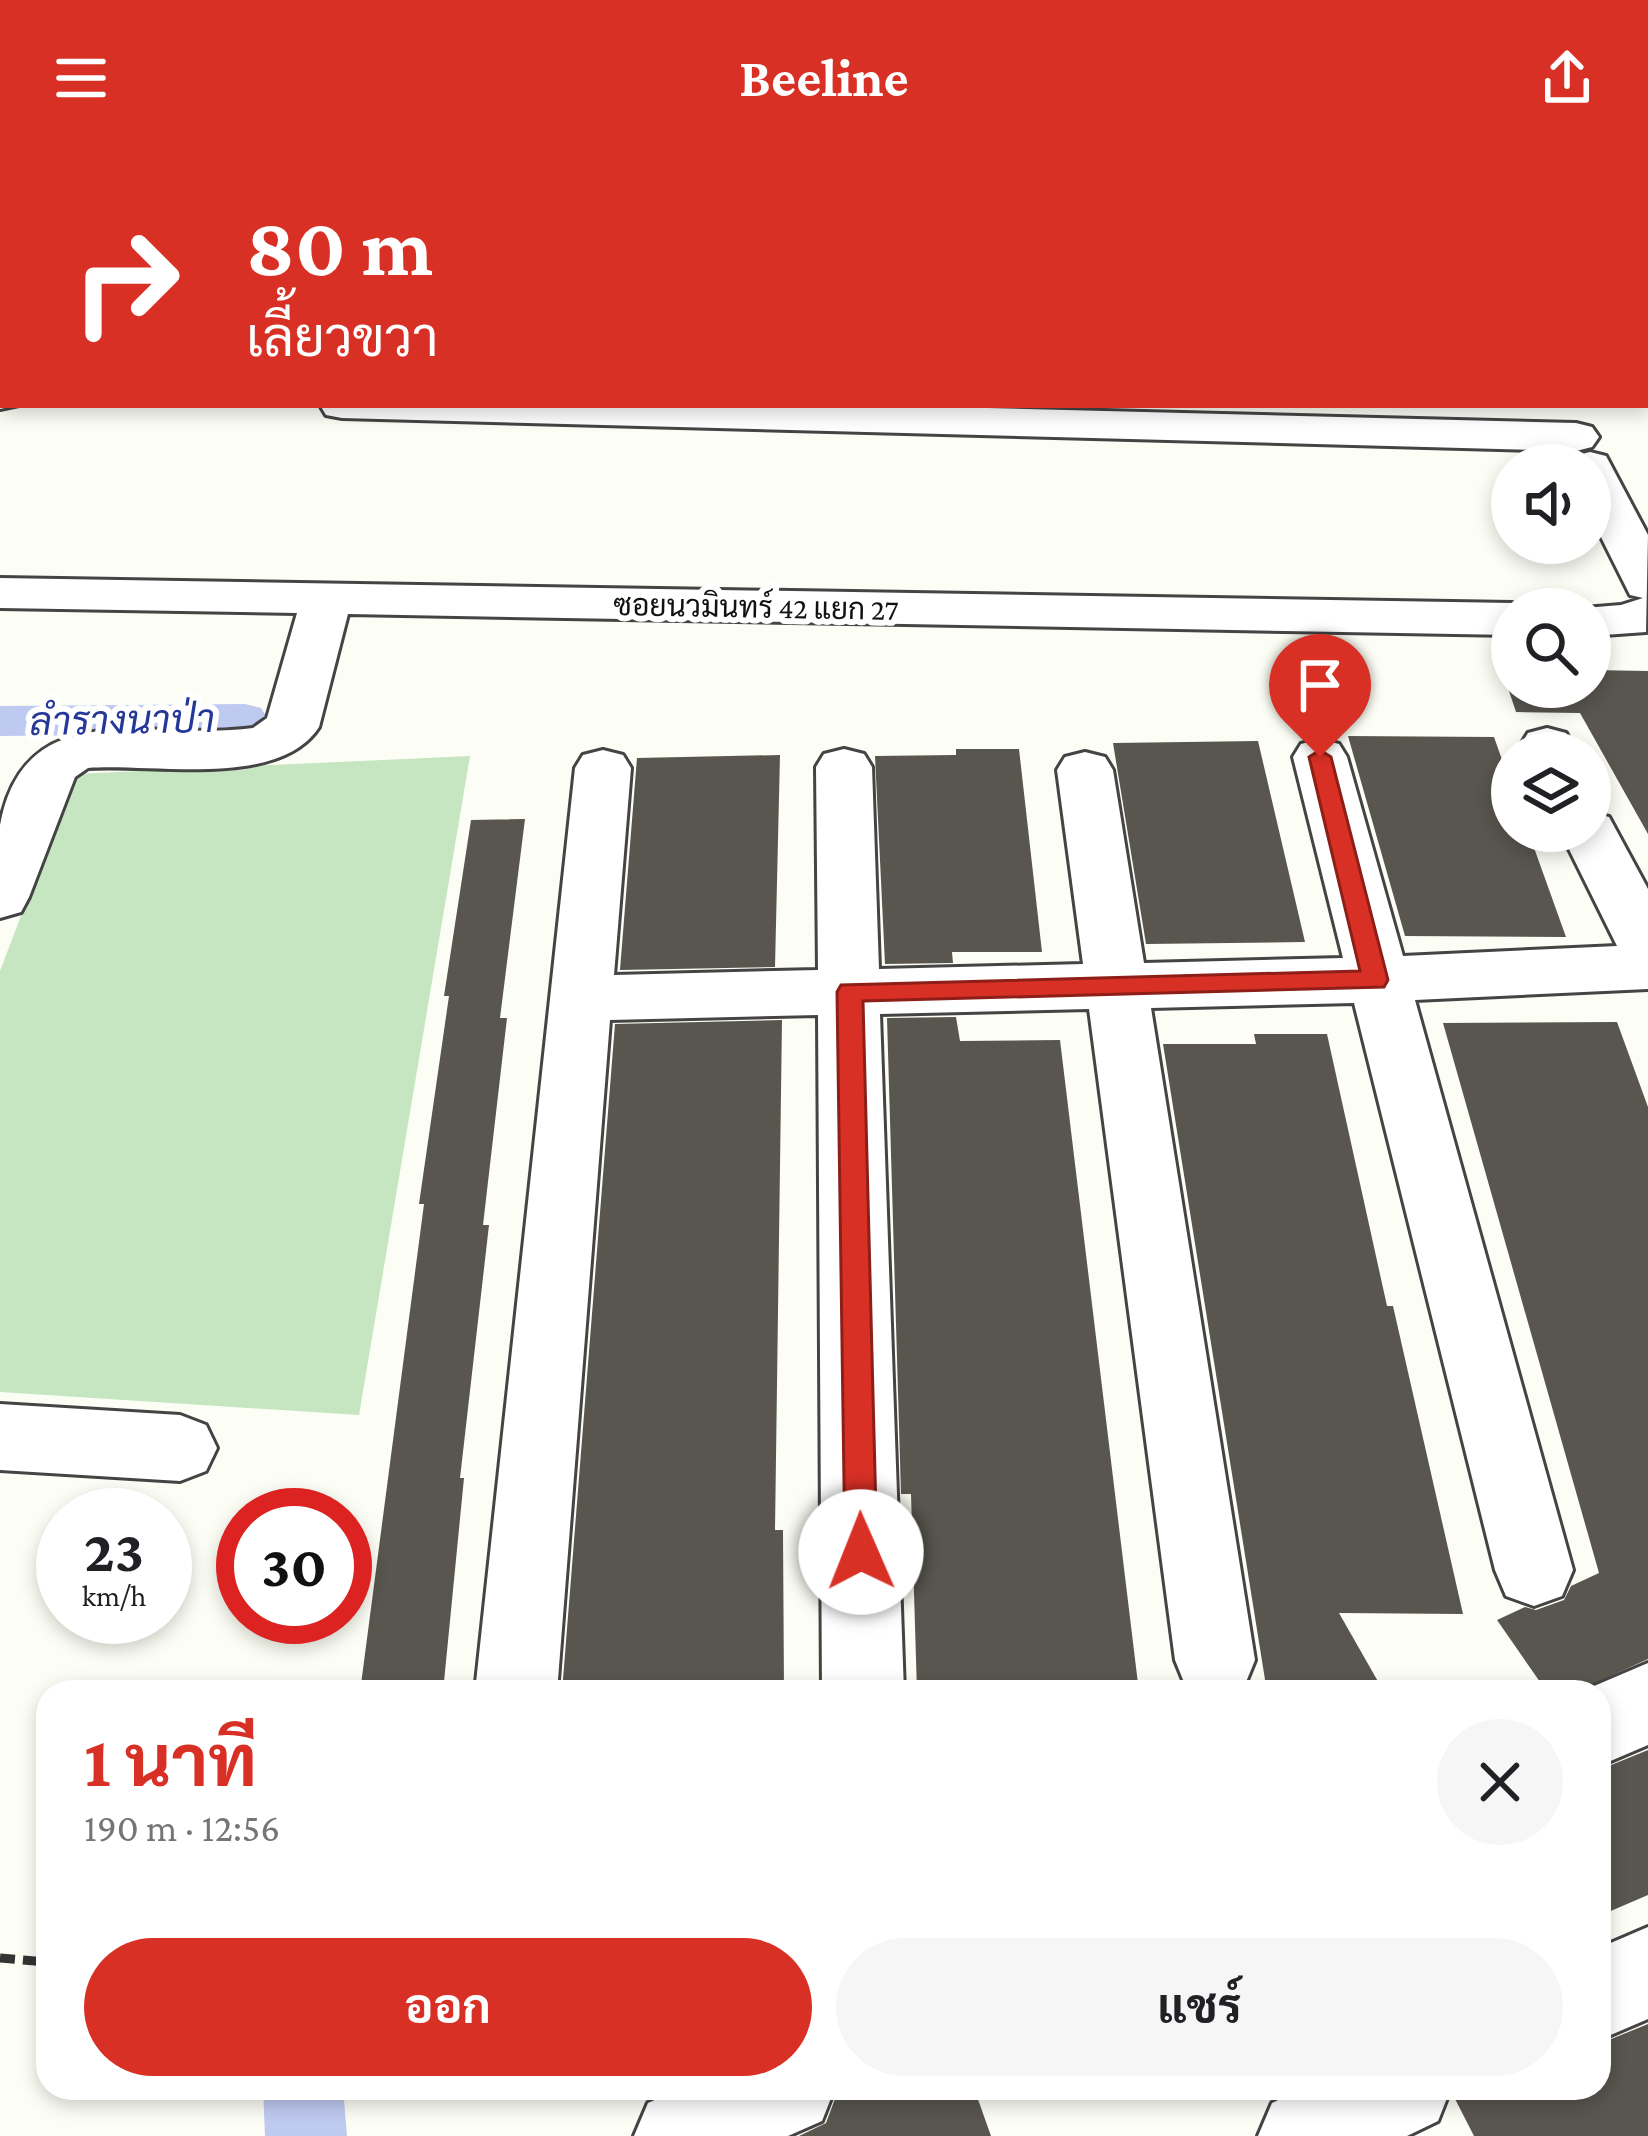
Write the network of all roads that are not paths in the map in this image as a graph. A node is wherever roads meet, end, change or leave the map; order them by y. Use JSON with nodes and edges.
{"nodes":[{"id":1,"x":579,"y":408,"type":"edge"},
{"id":2,"x":646,"y":409,"type":"edge"},
{"id":3,"x":956,"y":413,"type":"edge"},
{"id":4,"x":1111,"y":415,"type":"edge"},
{"id":5,"x":1269,"y":417,"type":"edge"},
{"id":6,"x":1579,"y":443,"type":"edge"},
{"id":7,"x":0,"y":593,"type":"edge"},
{"id":8,"x":326,"y":601,"type":"junction"},
{"id":9,"x":1628,"y":609,"type":"edge"},
{"id":10,"x":1491,"y":619,"type":"edge"},
{"id":11,"x":1320,"y":757,"type":"dead end"},
{"id":12,"x":844,"y":767,"type":"dead end"},
{"id":13,"x":603,"y":768,"type":"dead end"},
{"id":14,"x":1085,"y":770,"type":"dead end"},
{"id":15,"x":1600,"y":852,"type":"edge"},
{"id":16,"x":0,"y":897,"type":"edge"},
{"id":17,"x":1648,"y":947,"type":"edge"},
{"id":18,"x":1648,"y":968,"type":"edge"},
{"id":19,"x":1375,"y":980,"type":"junction"},
{"id":20,"x":1115,"y":986,"type":"junction"},
{"id":21,"x":850,"y":992,"type":"junction"},
{"id":22,"x":583,"y":998,"type":"junction"},
{"id":23,"x":0,"y":1437,"type":"edge"},
{"id":24,"x":180,"y":1448,"type":"dead end"},
{"id":25,"x":1534,"y":1570,"type":"dead end"},
{"id":26,"x":1215,"y":1660,"type":"dead end"},
{"id":27,"x":517,"y":1680,"type":"edge"},
{"id":28,"x":863,"y":1680,"type":"edge"},
{"id":29,"x":1648,"y":1703,"type":"edge"},
{"id":30,"x":1611,"y":1720,"type":"edge"},
{"id":31,"x":1648,"y":1972,"type":"edge"},
{"id":32,"x":1611,"y":1989,"type":"edge"},
{"id":33,"x":762,"y":2100,"type":"edge"},
{"id":34,"x":1380,"y":2100,"type":"edge"},
{"id":35,"x":682,"y":2136,"type":"edge"},
{"id":36,"x":1305,"y":2136,"type":"edge"}],
"edges":[{"from":1,"to":2,"type":"street"},
{"from":2,"to":3,"type":"street"},
{"from":3,"to":4,"type":"street"},
{"from":4,"to":5,"type":"street"},
{"from":5,"to":6,"type":"street"},
{"from":6,"to":9,"type":"street"},
{"from":7,"to":8,"type":"street","name":"ซอยนวมินทร์ 42 แยก 27"},
{"from":8,"to":10,"type":"street","name":"ซอยนวมินทร์ 42 แยก 27"},
{"from":8,"to":16,"type":"street"},
{"from":11,"to":19,"type":"street"},
{"from":12,"to":21,"type":"street"},
{"from":13,"to":22,"type":"street"},
{"from":14,"to":20,"type":"street"},
{"from":15,"to":17,"type":"street"},
{"from":18,"to":19,"type":"street"},
{"from":19,"to":20,"type":"street"},
{"from":19,"to":25,"type":"street"},
{"from":20,"to":21,"type":"street"},
{"from":20,"to":26,"type":"street"},
{"from":21,"to":22,"type":"street"},
{"from":21,"to":28,"type":"street"},
{"from":22,"to":27,"type":"street"},
{"from":23,"to":24,"type":"street"},
{"from":29,"to":30,"type":"street"},
{"from":31,"to":32,"type":"street"},
{"from":33,"to":35,"type":"street"},
{"from":34,"to":36,"type":"street"}]}
